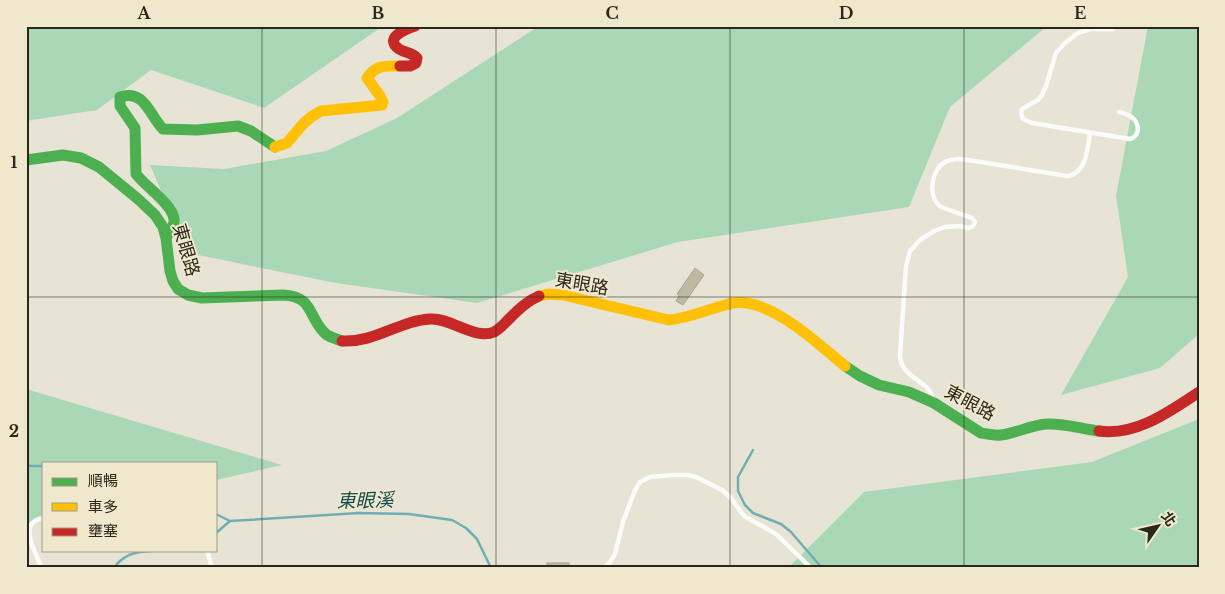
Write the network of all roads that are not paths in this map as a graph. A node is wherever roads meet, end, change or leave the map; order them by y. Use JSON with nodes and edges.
{"nodes":[{"id":1,"x":415,"y":26,"type":"edge"},
{"id":2,"x":1114,"y":29,"type":"dead end"},
{"id":3,"x":1119,"y":112,"type":"dead end"},
{"id":4,"x":1090,"y":132,"type":"junction"},
{"id":5,"x":26,"y":160,"type":"edge"},
{"id":6,"x":166,"y":237,"type":"junction"},
{"id":7,"x":1199,"y":392,"type":"edge"},
{"id":8,"x":934,"y":403,"type":"junction"},
{"id":9,"x":42,"y":518,"type":"edge"},
{"id":10,"x":208,"y":552,"type":"edge"},
{"id":11,"x":42,"y":568,"type":"edge"},
{"id":12,"x":212,"y":568,"type":"edge"},
{"id":13,"x":598,"y":568,"type":"edge"},
{"id":14,"x":811,"y":568,"type":"edge"}],
"edges":[{"from":1,"to":6,"type":"street"},
{"from":2,"to":4,"type":"lane"},
{"from":3,"to":4,"type":"lane"},
{"from":4,"to":8,"type":"lane"},
{"from":5,"to":6,"type":"street","name":"東眼路"},
{"from":6,"to":8,"type":"street","name":"東眼路"},
{"from":7,"to":8,"type":"street","name":"東眼路"},
{"from":9,"to":11,"type":"lane"},
{"from":10,"to":12,"type":"lane"},
{"from":13,"to":14,"type":"lane"}]}
